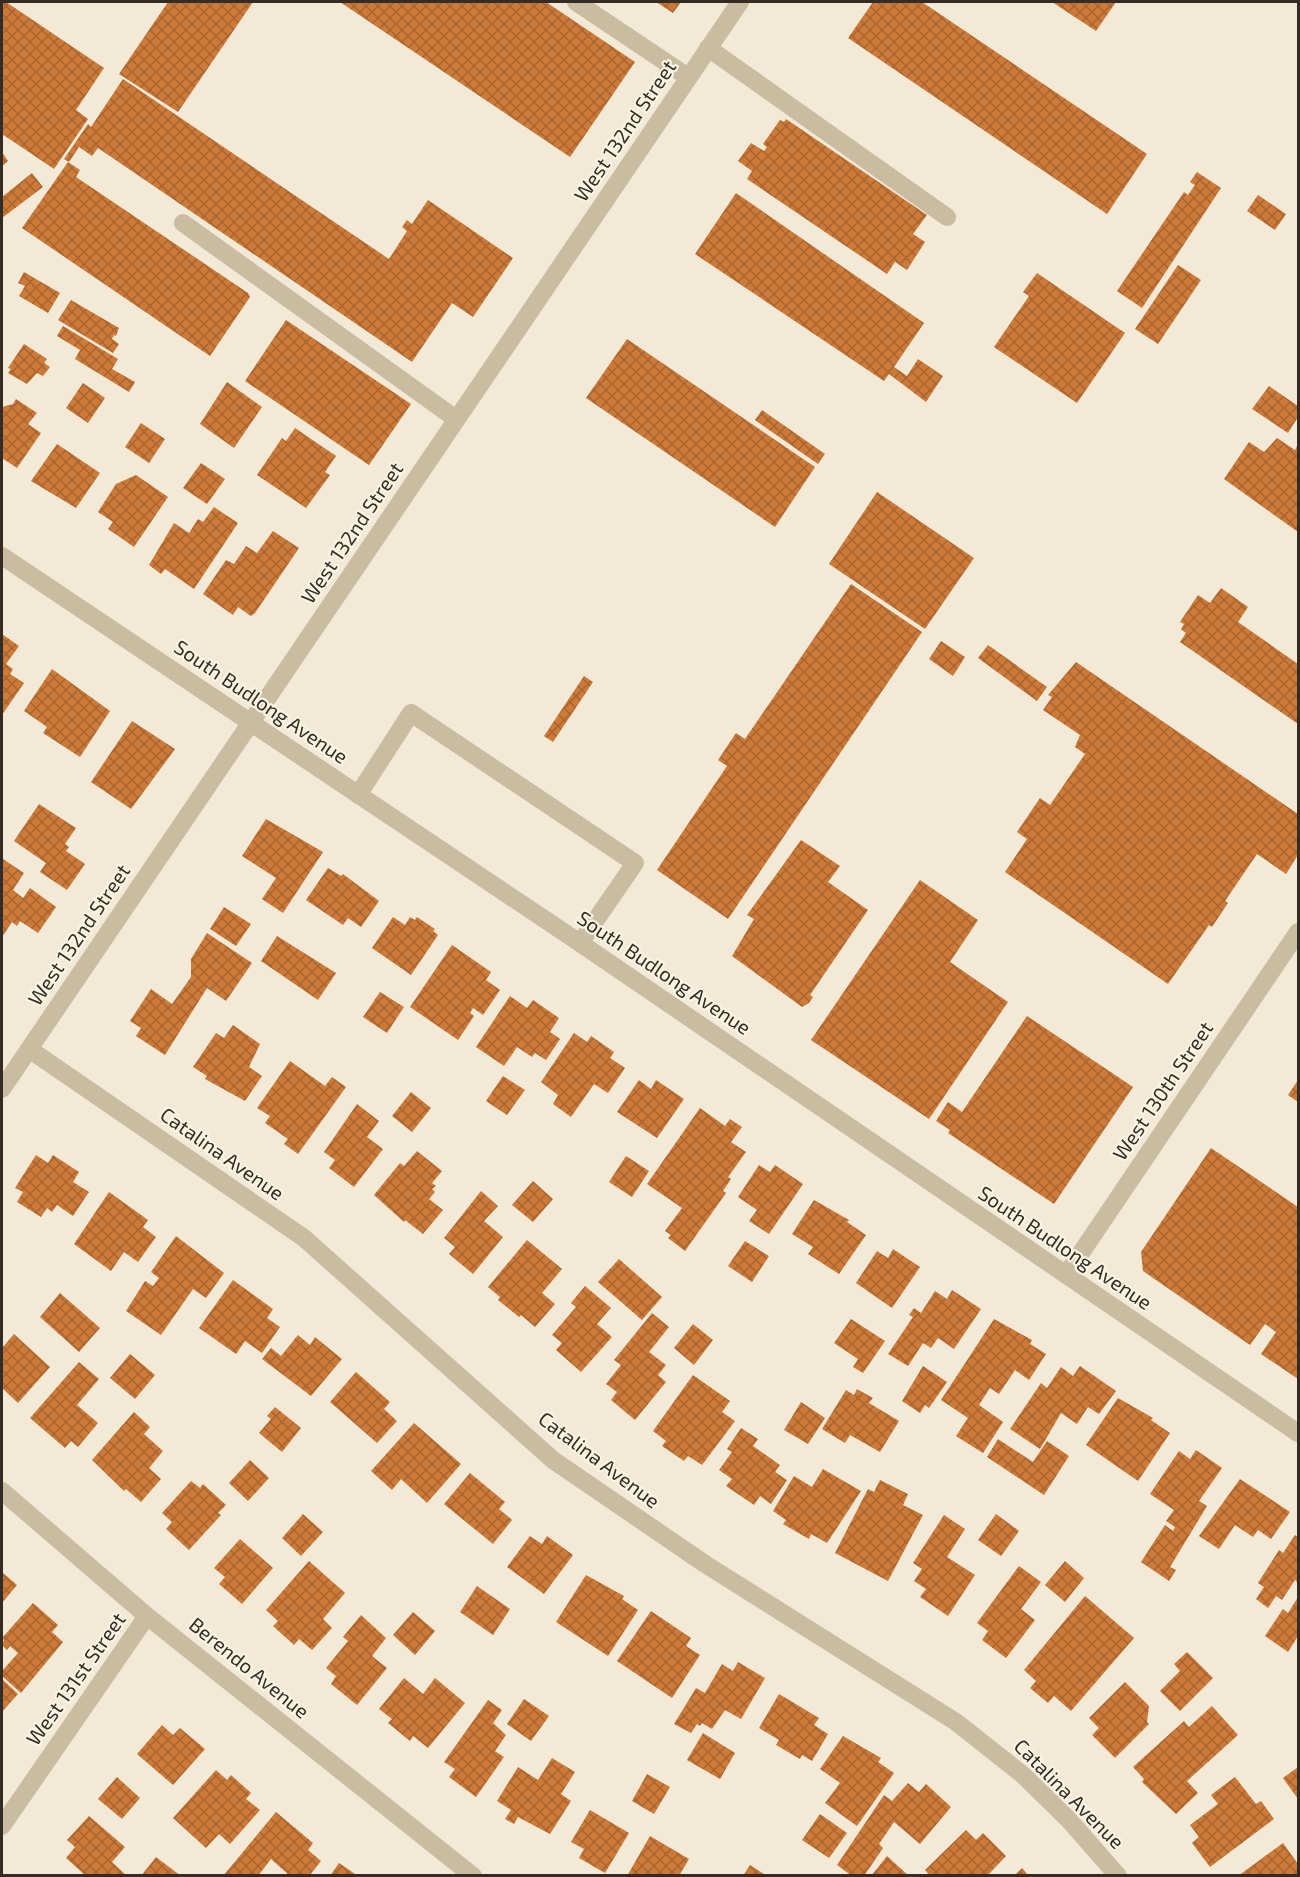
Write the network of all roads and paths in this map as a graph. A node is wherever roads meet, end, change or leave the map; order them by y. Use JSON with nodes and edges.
{"nodes":[{"id":1,"x":576,"y":2,"type":"edge"},
{"id":2,"x":740,"y":2,"type":"edge"},
{"id":3,"x":708,"y":48,"type":"junction"},
{"id":4,"x":688,"y":77,"type":"junction"},
{"id":5,"x":947,"y":217,"type":"dead end"},
{"id":6,"x":183,"y":223,"type":"dead end"},
{"id":7,"x":456,"y":419,"type":"junction"},
{"id":8,"x":2,"y":556,"type":"edge"},
{"id":9,"x":251,"y":722,"type":"junction"},
{"id":10,"x":358,"y":795,"type":"junction"},
{"id":11,"x":1299,"y":932,"type":"edge"},
{"id":12,"x":580,"y":943,"type":"junction"},
{"id":13,"x":29,"y":1049,"type":"junction"},
{"id":14,"x":2,"y":1089,"type":"edge"},
{"id":15,"x":1066,"y":1275,"type":"junction"},
{"id":16,"x":1299,"y":1433,"type":"edge"},
{"id":17,"x":2,"y":1491,"type":"edge"},
{"id":18,"x":147,"y":1616,"type":"junction"},
{"id":19,"x":2,"y":1826,"type":"edge"},
{"id":20,"x":466,"y":1874,"type":"edge"},
{"id":21,"x":1118,"y":1875,"type":"edge"}],
"edges":[{"from":1,"to":4,"type":"street"},
{"from":2,"to":3,"type":"street","name":"West 132nd Street"},
{"from":3,"to":4,"type":"street","name":"West 132nd Street"},
{"from":3,"to":5,"type":"street"},
{"from":4,"to":7,"type":"street","name":"West 132nd Street"},
{"from":6,"to":7,"type":"street"},
{"from":7,"to":9,"type":"street","name":"West 132nd Street"},
{"from":8,"to":9,"type":"street","name":"South Budlong Avenue"},
{"from":9,"to":10,"type":"street","name":"South Budlong Avenue"},
{"from":9,"to":13,"type":"street","name":"West 132nd Street"},
{"from":10,"to":12,"type":"street","name":"South Budlong Avenue"},
{"from":10,"to":12,"type":"street"},
{"from":11,"to":15,"type":"street","name":"West 130th Street"},
{"from":12,"to":15,"type":"street","name":"South Budlong Avenue"},
{"from":13,"to":14,"type":"street","name":"West 132nd Street"},
{"from":13,"to":21,"type":"street","name":"Catalina Avenue"},
{"from":15,"to":16,"type":"street","name":"South Budlong Avenue"},
{"from":17,"to":18,"type":"street","name":"Berendo Avenue"},
{"from":18,"to":19,"type":"street","name":"West 131st Street"},
{"from":18,"to":20,"type":"street","name":"Berendo Avenue"}]}
